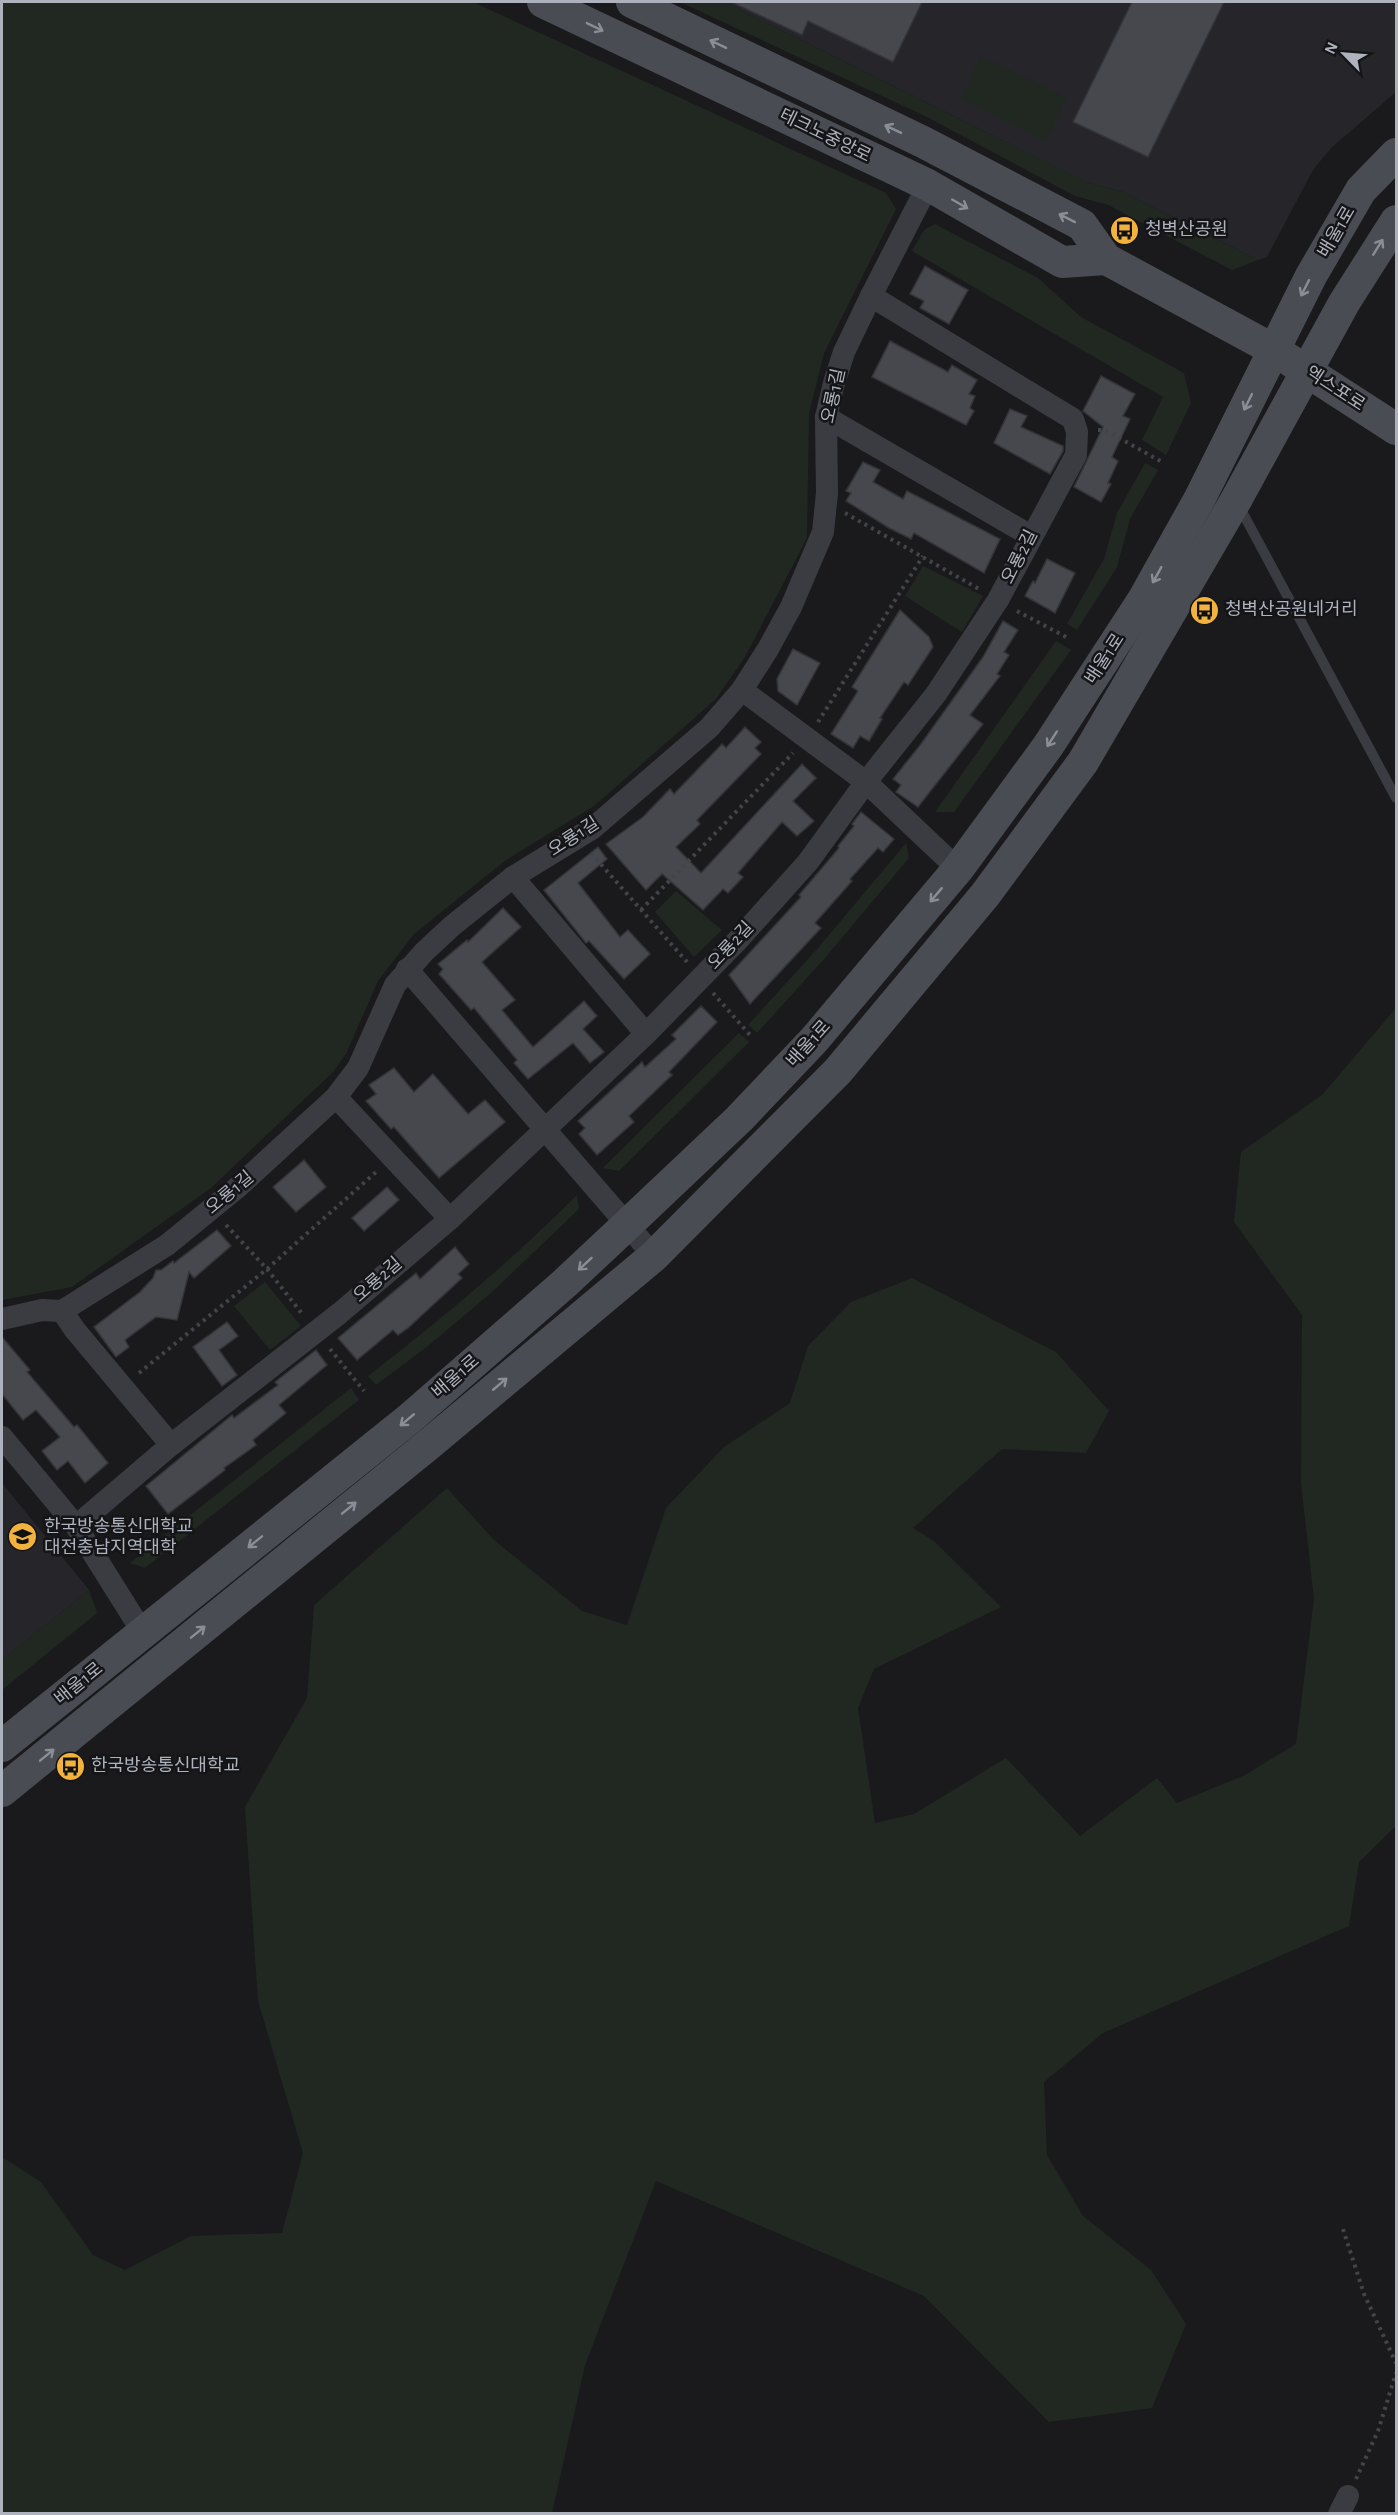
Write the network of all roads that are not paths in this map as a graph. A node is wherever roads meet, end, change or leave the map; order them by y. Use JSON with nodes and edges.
{"nodes":[{"id":1,"x":543,"y":2,"type":"edge"},
{"id":2,"x":632,"y":2,"type":"edge"},
{"id":3,"x":1396,"y":154,"type":"edge"},
{"id":4,"x":928,"y":185,"type":"junction"},
{"id":5,"x":1396,"y":220,"type":"edge"},
{"id":6,"x":1106,"y":259,"type":"junction"},
{"id":7,"x":871,"y":296,"type":"junction"},
{"id":8,"x":1274,"y":350,"type":"junction"},
{"id":9,"x":1307,"y":371,"type":"junction"},
{"id":10,"x":826,"y":417,"type":"junction"},
{"id":11,"x":1396,"y":429,"type":"edge"},
{"id":12,"x":1236,"y":500,"type":"junction"},
{"id":13,"x":1031,"y":536,"type":"junction"},
{"id":14,"x":742,"y":690,"type":"junction"},
{"id":15,"x":866,"y":782,"type":"junction"},
{"id":16,"x":1396,"y":798,"type":"edge"},
{"id":17,"x":958,"y":869,"type":"junction"},
{"id":18,"x":513,"y":877,"type":"junction"},
{"id":19,"x":407,"y":969,"type":"junction"},
{"id":20,"x":646,"y":1034,"type":"junction"},
{"id":21,"x":336,"y":1097,"type":"junction"},
{"id":22,"x":546,"y":1130,"type":"junction"},
{"id":23,"x":450,"y":1219,"type":"junction"},
{"id":24,"x":628,"y":1224,"type":"junction"},
{"id":25,"x":654,"y":1256,"type":"junction"},
{"id":26,"x":62,"y":1311,"type":"junction"},
{"id":27,"x":2,"y":1319,"type":"edge"},
{"id":28,"x":2,"y":1437,"type":"edge"},
{"id":29,"x":171,"y":1445,"type":"junction"},
{"id":30,"x":76,"y":1526,"type":"junction"},
{"id":31,"x":142,"y":1633,"type":"junction"},
{"id":32,"x":2,"y":1746,"type":"edge"},
{"id":33,"x":2,"y":1791,"type":"edge"}],
"edges":[{"from":1,"to":4,"type":"main road","name":"테크노중앙로","one_way":true},
{"from":6,"to":2,"type":"main road","name":"테크노중앙로","one_way":true},
{"from":3,"to":8,"type":"main road","name":"배울1로","one_way":true},
{"from":4,"to":6,"type":"main road","name":"테크노중앙로","one_way":true},
{"from":4,"to":7,"type":"street","name":"오룡1길"},
{"from":9,"to":5,"type":"main road","name":"배울1로","one_way":true},
{"from":6,"to":8,"type":"main road","name":"테크노중앙로"},
{"from":7,"to":10,"type":"street","name":"오룡1길"},
{"from":7,"to":13,"type":"street","name":"오룡2길"},
{"from":8,"to":9,"type":"main road","name":"엑스포로"},
{"from":8,"to":17,"type":"main road","name":"배울1로","one_way":true},
{"from":9,"to":11,"type":"main road","name":"엑스포로"},
{"from":9,"to":12,"type":"main road","name":"배울1로"},
{"from":10,"to":13,"type":"street"},
{"from":10,"to":14,"type":"street","name":"오룡1길"},
{"from":12,"to":16,"type":"lane"},
{"from":12,"to":25,"type":"main road","name":"배울1로"},
{"from":13,"to":15,"type":"street","name":"오룡2길"},
{"from":14,"to":15,"type":"street"},
{"from":14,"to":18,"type":"street","name":"오룡1길"},
{"from":15,"to":17,"type":"street"},
{"from":15,"to":20,"type":"street","name":"오룡2길"},
{"from":17,"to":24,"type":"main road","name":"배울1로","one_way":true},
{"from":18,"to":19,"type":"street","name":"오룡1길"},
{"from":18,"to":20,"type":"street"},
{"from":19,"to":21,"type":"street","name":"오룡1길"},
{"from":19,"to":22,"type":"street"},
{"from":20,"to":22,"type":"street","name":"오룡2길"},
{"from":21,"to":23,"type":"street"},
{"from":21,"to":26,"type":"street","name":"오룡1길"},
{"from":22,"to":23,"type":"street","name":"오룡2길"},
{"from":22,"to":24,"type":"street"},
{"from":23,"to":29,"type":"street","name":"오룡2길"},
{"from":24,"to":25,"type":"street"},
{"from":24,"to":31,"type":"main road","name":"배울1로","one_way":true},
{"from":33,"to":25,"type":"main road","name":"배울1로","one_way":true},
{"from":26,"to":27,"type":"street","name":"오룡1길"},
{"from":26,"to":29,"type":"street"},
{"from":28,"to":30,"type":"street"},
{"from":29,"to":30,"type":"street","name":"오룡2길"},
{"from":30,"to":31,"type":"street"},
{"from":31,"to":32,"type":"main road","name":"배울1로"}]}
